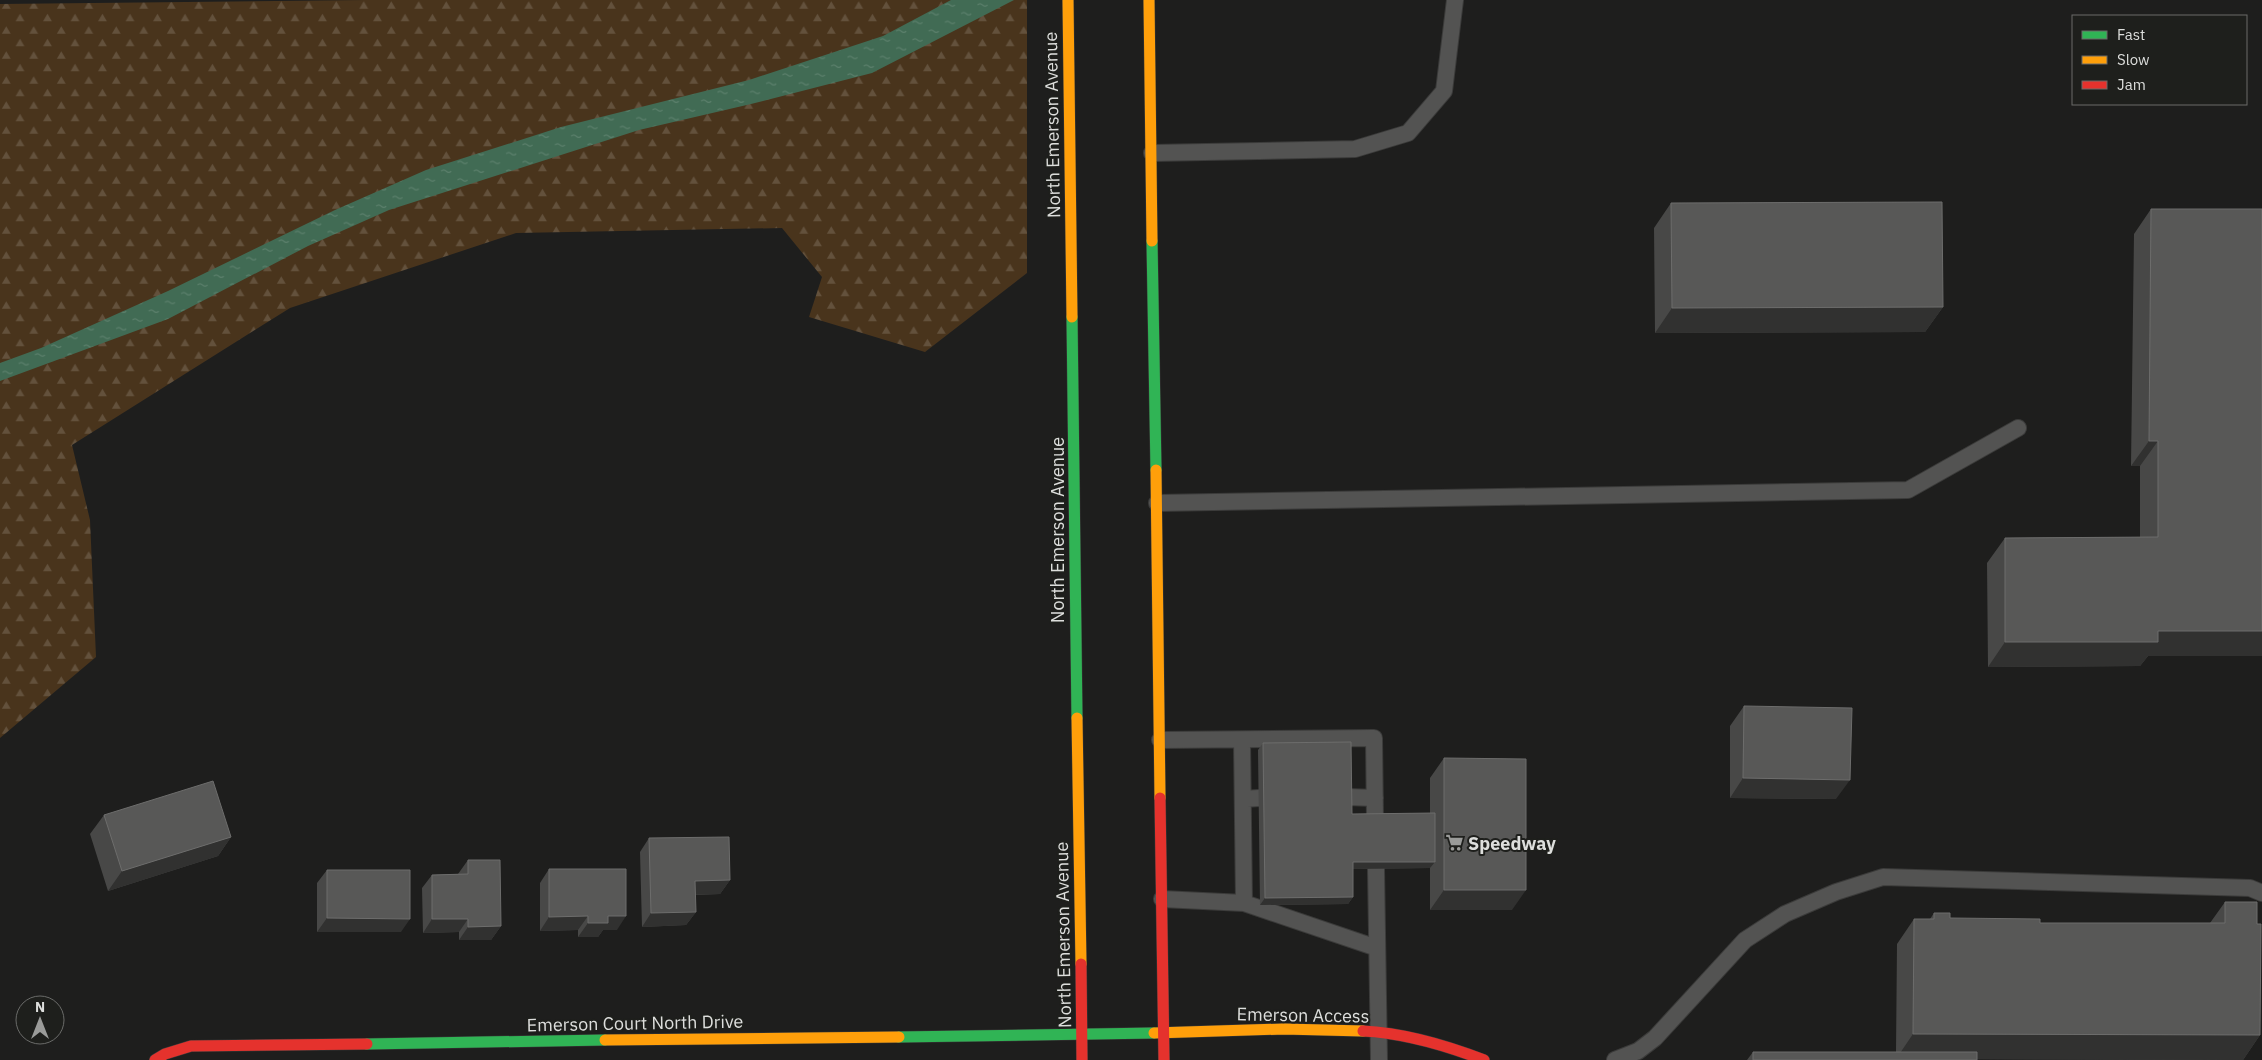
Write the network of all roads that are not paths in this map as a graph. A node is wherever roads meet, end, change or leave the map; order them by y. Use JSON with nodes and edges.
{"nodes":[{"id":1,"x":1068,"y":0,"type":"edge"},
{"id":2,"x":1149,"y":0,"type":"edge"},
{"id":3,"x":1455,"y":0,"type":"edge"},
{"id":4,"x":1152,"y":153,"type":"junction"},
{"id":5,"x":2018,"y":428,"type":"dead end"},
{"id":6,"x":1157,"y":503,"type":"junction"},
{"id":7,"x":1160,"y":740,"type":"junction"},
{"id":8,"x":1242,"y":740,"type":"junction"},
{"id":9,"x":1347,"y":797,"type":"edge"},
{"id":10,"x":1375,"y":798,"type":"junction"},
{"id":11,"x":1375,"y":820,"type":"edge"},
{"id":12,"x":1376,"y":869,"type":"edge"},
{"id":13,"x":2262,"y":894,"type":"edge"},
{"id":14,"x":1162,"y":899,"type":"junction"},
{"id":15,"x":1244,"y":903,"type":"junction"},
{"id":16,"x":1377,"y":948,"type":"junction"},
{"id":17,"x":1118,"y":1033,"type":"joint"},
{"id":18,"x":1164,"y":1033,"type":"junction"},
{"id":19,"x":1378,"y":1033,"type":"junction"},
{"id":20,"x":1082,"y":1034,"type":"junction"},
{"id":21,"x":1641,"y":1056,"type":"edge"},
{"id":22,"x":155,"y":1060,"type":"edge"},
{"id":23,"x":1082,"y":1060,"type":"edge"},
{"id":24,"x":1164,"y":1060,"type":"edge"},
{"id":25,"x":1379,"y":1060,"type":"edge"},
{"id":26,"x":1484,"y":1060,"type":"edge"},
{"id":27,"x":1615,"y":1060,"type":"edge"}],
"edges":[{"from":1,"to":20,"type":"main road","name":"North Emerson Avenue"},
{"from":2,"to":4,"type":"main road"},
{"from":3,"to":4,"type":"lane"},
{"from":4,"to":6,"type":"main road"},
{"from":5,"to":6,"type":"lane"},
{"from":6,"to":7,"type":"main road"},
{"from":7,"to":8,"type":"lane"},
{"from":7,"to":14,"type":"main road"},
{"from":8,"to":10,"type":"lane"},
{"from":8,"to":15,"type":"lane"},
{"from":9,"to":10,"type":"lane"},
{"from":10,"to":11,"type":"lane"},
{"from":12,"to":16,"type":"lane"},
{"from":13,"to":21,"type":"lane"},
{"from":14,"to":15,"type":"lane"},
{"from":14,"to":18,"type":"main road"},
{"from":15,"to":16,"type":"lane"},
{"from":16,"to":19,"type":"lane"},
{"from":17,"to":18,"type":"main road","name":"Emerson Access"},
{"from":17,"to":20,"type":"main road","name":"Emerson Court North Drive"},
{"from":18,"to":19,"type":"main road","name":"Emerson Access"},
{"from":18,"to":24,"type":"main road"},
{"from":19,"to":25,"type":"lane"},
{"from":19,"to":26,"type":"main road","name":"Emerson Access"},
{"from":20,"to":22,"type":"main road","name":"Emerson Court North Drive"},
{"from":20,"to":23,"type":"main road","name":"North Emerson Avenue"},
{"from":21,"to":27,"type":"lane"}]}
